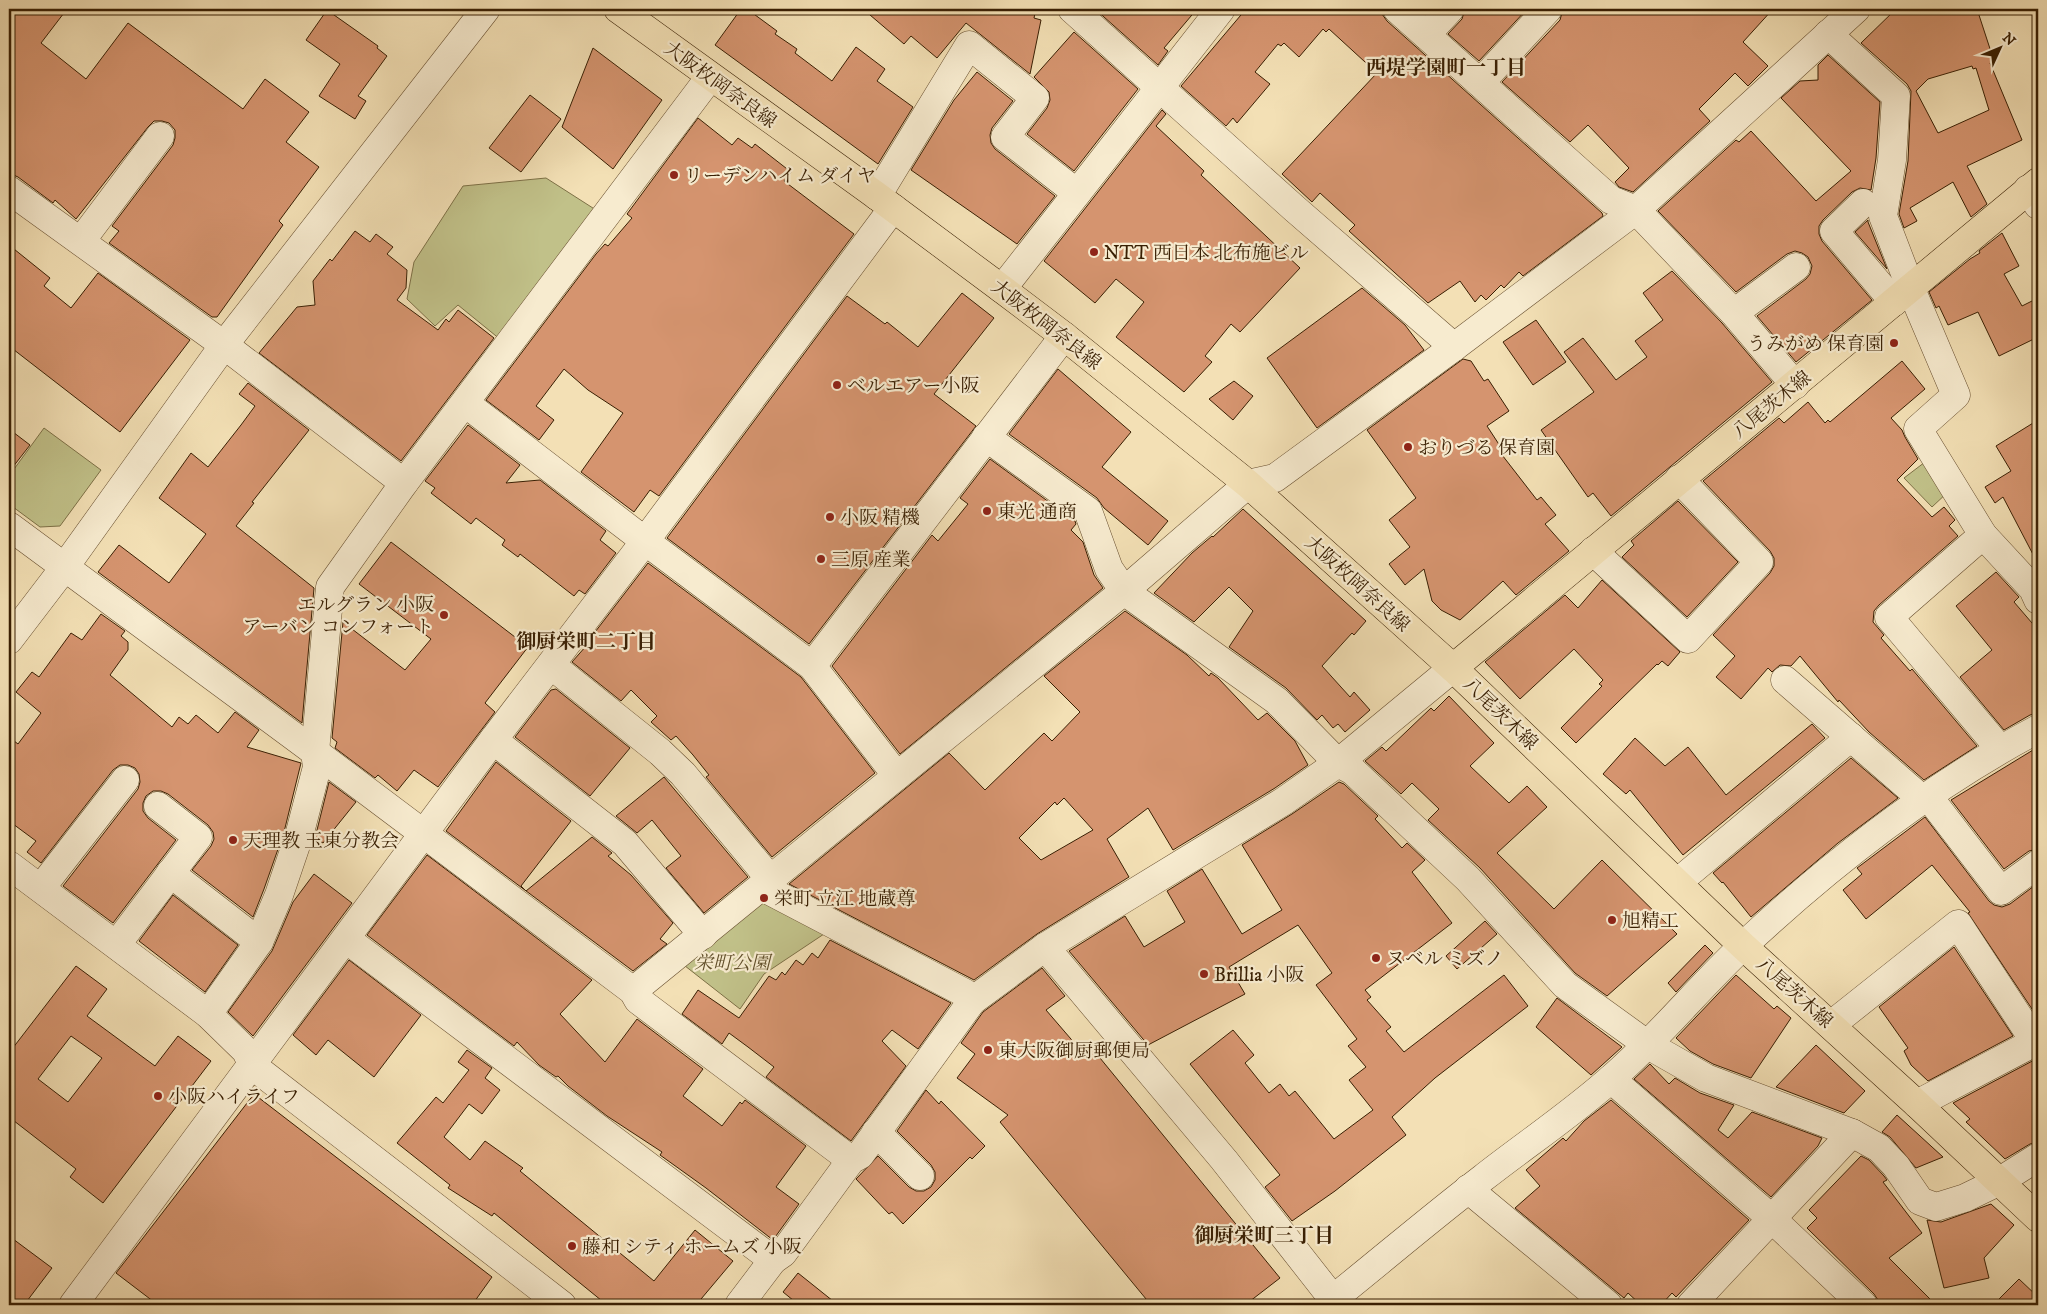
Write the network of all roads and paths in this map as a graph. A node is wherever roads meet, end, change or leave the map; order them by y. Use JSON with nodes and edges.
{"nodes":[{"id":1,"x":486,"y":9,"type":"edge"},
{"id":2,"x":1072,"y":9,"type":"edge"},
{"id":3,"x":1221,"y":9,"type":"edge"},
{"id":4,"x":1397,"y":9,"type":"edge"},
{"id":5,"x":1450,"y":9,"type":"edge"},
{"id":6,"x":1548,"y":9,"type":"edge"},
{"id":7,"x":1856,"y":9,"type":"edge"},
{"id":8,"x":621,"y":10,"type":"edge"},
{"id":9,"x":1828,"y":34,"type":"junction"},
{"id":10,"x":1426,"y":35,"type":"junction"},
{"id":11,"x":710,"y":77,"type":"junction"},
{"id":12,"x":1480,"y":83,"type":"junction"},
{"id":13,"x":1160,"y":87,"type":"junction"},
{"id":14,"x":160,"y":136,"type":"dead end"},
{"id":15,"x":9,"y":190,"type":"edge"},
{"id":16,"x":2035,"y":192,"type":"edge"},
{"id":17,"x":1077,"y":193,"type":"junction"},
{"id":18,"x":885,"y":202,"type":"junction"},
{"id":19,"x":1864,"y":203,"type":"dead end"},
{"id":20,"x":1636,"y":210,"type":"junction"},
{"id":21,"x":80,"y":241,"type":"junction"},
{"id":22,"x":1796,"y":266,"type":"dead end"},
{"id":23,"x":1002,"y":289,"type":"junction"},
{"id":24,"x":1902,"y":296,"type":"junction"},
{"id":25,"x":1734,"y":313,"type":"junction"},
{"id":26,"x":1064,"y":336,"type":"junction"},
{"id":27,"x":224,"y":345,"type":"junction"},
{"id":28,"x":1454,"y":347,"type":"junction"},
{"id":29,"x":1795,"y":385,"type":"junction"},
{"id":30,"x":465,"y":403,"type":"junction"},
{"id":31,"x":986,"y":437,"type":"junction"},
{"id":32,"x":1679,"y":479,"type":"junction"},
{"id":33,"x":404,"y":483,"type":"junction"},
{"id":34,"x":1248,"y":484,"type":"junction"},
{"id":35,"x":9,"y":526,"type":"edge"},
{"id":36,"x":1983,"y":535,"type":"junction"},
{"id":37,"x":645,"y":541,"type":"junction"},
{"id":38,"x":1593,"y":551,"type":"junction"},
{"id":39,"x":64,"y":568,"type":"junction"},
{"id":40,"x":1124,"y":591,"type":"junction"},
{"id":41,"x":2038,"y":600,"type":"edge"},
{"id":42,"x":9,"y":640,"type":"edge"},
{"id":43,"x":551,"y":665,"type":"junction"},
{"id":44,"x":812,"y":666,"type":"junction"},
{"id":45,"x":1453,"y":668,"type":"junction"},
{"id":46,"x":1785,"y":680,"type":"dead end"},
{"id":47,"x":2038,"y":729,"type":"edge"},
{"id":48,"x":1851,"y":737,"type":"junction"},
{"id":49,"x":493,"y":740,"type":"junction"},
{"id":50,"x":2000,"y":749,"type":"junction"},
{"id":51,"x":315,"y":752,"type":"junction"},
{"id":52,"x":1338,"y":763,"type":"junction"},
{"id":53,"x":897,"y":776,"type":"junction"},
{"id":54,"x":124,"y":780,"type":"dead end"},
{"id":55,"x":1925,"y":798,"type":"junction"},
{"id":56,"x":158,"y":806,"type":"dead end"},
{"id":57,"x":424,"y":835,"type":"junction"},
{"id":58,"x":2038,"y":864,"type":"edge"},
{"id":59,"x":9,"y":865,"type":"edge"},
{"id":60,"x":170,"y":873,"type":"junction"},
{"id":61,"x":1678,"y":882,"type":"junction"},
{"id":62,"x":766,"y":884,"type":"junction"},
{"id":63,"x":40,"y":888,"type":"junction"},
{"id":64,"x":703,"y":935,"type":"junction"},
{"id":65,"x":346,"y":939,"type":"junction"},
{"id":66,"x":259,"y":942,"type":"junction"},
{"id":67,"x":117,"y":944,"type":"junction"},
{"id":68,"x":1743,"y":946,"type":"junction"},
{"id":69,"x":1045,"y":947,"type":"junction"},
{"id":70,"x":633,"y":991,"type":"junction"},
{"id":71,"x":972,"y":1001,"type":"junction"},
{"id":72,"x":208,"y":1014,"type":"junction"},
{"id":73,"x":1830,"y":1025,"type":"junction"},
{"id":74,"x":1648,"y":1045,"type":"junction"},
{"id":75,"x":253,"y":1066,"type":"junction"},
{"id":76,"x":1611,"y":1079,"type":"junction"},
{"id":77,"x":1917,"y":1104,"type":"junction"},
{"id":78,"x":876,"y":1132,"type":"junction"},
{"id":79,"x":1852,"y":1133,"type":"junction"},
{"id":80,"x":2038,"y":1157,"type":"edge"},
{"id":81,"x":851,"y":1160,"type":"junction"},
{"id":82,"x":920,"y":1176,"type":"dead end"},
{"id":83,"x":2000,"y":1181,"type":"junction"},
{"id":84,"x":1468,"y":1189,"type":"junction"},
{"id":85,"x":1771,"y":1218,"type":"junction"},
{"id":86,"x":2038,"y":1218,"type":"edge"},
{"id":87,"x":773,"y":1260,"type":"junction"},
{"id":88,"x":547,"y":1301,"type":"edge"},
{"id":89,"x":1331,"y":1302,"type":"edge"},
{"id":90,"x":73,"y":1305,"type":"edge"},
{"id":91,"x":739,"y":1305,"type":"edge"},
{"id":92,"x":1608,"y":1305,"type":"edge"},
{"id":93,"x":1691,"y":1305,"type":"edge"},
{"id":94,"x":1863,"y":1305,"type":"edge"}],
"edges":[{"from":1,"to":27,"type":"street"},
{"from":2,"to":13,"type":"street"},
{"from":3,"to":13,"type":"street"},
{"from":4,"to":10,"type":"street"},
{"from":5,"to":10,"type":"street"},
{"from":6,"to":12,"type":"street"},
{"from":7,"to":9,"type":"street"},
{"from":8,"to":11,"type":"main road","name":"大阪枚岡奈良線"},
{"from":9,"to":20,"type":"street"},
{"from":9,"to":24,"type":"street"},
{"from":10,"to":12,"type":"street"},
{"from":11,"to":18,"type":"main road","name":"大阪枚岡奈良線"},
{"from":11,"to":30,"type":"street"},
{"from":12,"to":20,"type":"street"},
{"from":13,"to":17,"type":"street"},
{"from":13,"to":28,"type":"street"},
{"from":14,"to":21,"type":"street"},
{"from":15,"to":21,"type":"street"},
{"from":16,"to":24,"type":"main road","name":"八尾茨木線"},
{"from":17,"to":18,"type":"street"},
{"from":17,"to":23,"type":"street"},
{"from":18,"to":23,"type":"main road","name":"大阪枚岡奈良線"},
{"from":18,"to":37,"type":"street"},
{"from":19,"to":24,"type":"street"},
{"from":20,"to":25,"type":"street"},
{"from":20,"to":28,"type":"street"},
{"from":21,"to":27,"type":"street"},
{"from":22,"to":25,"type":"street"},
{"from":23,"to":26,"type":"main road","name":"大阪枚岡奈良線"},
{"from":24,"to":29,"type":"main road","name":"八尾茨木線"},
{"from":24,"to":36,"type":"street"},
{"from":25,"to":29,"type":"street"},
{"from":26,"to":31,"type":"street"},
{"from":26,"to":34,"type":"main road","name":"大阪枚岡奈良線"},
{"from":27,"to":33,"type":"street"},
{"from":27,"to":39,"type":"street"},
{"from":28,"to":34,"type":"street"},
{"from":29,"to":32,"type":"main road","name":"八尾茨木線"},
{"from":30,"to":33,"type":"street"},
{"from":30,"to":37,"type":"street"},
{"from":31,"to":40,"type":"street"},
{"from":31,"to":44,"type":"street"},
{"from":32,"to":38,"type":"main road","name":"八尾茨木線"},
{"from":32,"to":38,"type":"street"},
{"from":33,"to":51,"type":"street"},
{"from":34,"to":40,"type":"street"},
{"from":34,"to":45,"type":"main road","name":"大阪枚岡奈良線"},
{"from":35,"to":39,"type":"street"},
{"from":36,"to":41,"type":"street"},
{"from":36,"to":50,"type":"street"},
{"from":37,"to":43,"type":"street"},
{"from":37,"to":44,"type":"street"},
{"from":38,"to":45,"type":"main road","name":"八尾茨木線"},
{"from":39,"to":42,"type":"street"},
{"from":39,"to":51,"type":"street"},
{"from":40,"to":52,"type":"street"},
{"from":40,"to":53,"type":"street"},
{"from":43,"to":49,"type":"street"},
{"from":43,"to":62,"type":"street"},
{"from":44,"to":53,"type":"street"},
{"from":45,"to":52,"type":"street"},
{"from":45,"to":61,"type":"main road","name":"八尾茨木線"},
{"from":46,"to":48,"type":"street"},
{"from":47,"to":50,"type":"street"},
{"from":48,"to":55,"type":"street"},
{"from":48,"to":61,"type":"street"},
{"from":49,"to":57,"type":"street"},
{"from":49,"to":64,"type":"street"},
{"from":50,"to":55,"type":"street"},
{"from":51,"to":57,"type":"street"},
{"from":51,"to":66,"type":"street"},
{"from":52,"to":69,"type":"street"},
{"from":52,"to":74,"type":"street"},
{"from":53,"to":62,"type":"street"},
{"from":54,"to":63,"type":"street"},
{"from":55,"to":58,"type":"street"},
{"from":55,"to":68,"type":"street"},
{"from":56,"to":60,"type":"street"},
{"from":57,"to":65,"type":"street"},
{"from":57,"to":70,"type":"street"},
{"from":59,"to":63,"type":"street"},
{"from":60,"to":66,"type":"street"},
{"from":60,"to":67,"type":"street"},
{"from":61,"to":68,"type":"main road","name":"八尾茨木線"},
{"from":62,"to":64,"type":"street"},
{"from":62,"to":71,"type":"street"},
{"from":63,"to":67,"type":"street"},
{"from":64,"to":70,"type":"street"},
{"from":65,"to":75,"type":"street"},
{"from":65,"to":87,"type":"street"},
{"from":66,"to":72,"type":"street"},
{"from":67,"to":72,"type":"street"},
{"from":68,"to":73,"type":"main road","name":"八尾茨木線"},
{"from":68,"to":74,"type":"street"},
{"from":69,"to":71,"type":"street"},
{"from":69,"to":89,"type":"street"},
{"from":70,"to":81,"type":"street"},
{"from":71,"to":78,"type":"street"},
{"from":72,"to":75,"type":"street"},
{"from":73,"to":77,"type":"main road","name":"八尾茨木線"},
{"from":73,"to":77,"type":"street"},
{"from":74,"to":76,"type":"street"},
{"from":74,"to":79,"type":"street"},
{"from":75,"to":88,"type":"street"},
{"from":75,"to":90,"type":"street"},
{"from":76,"to":84,"type":"street"},
{"from":76,"to":85,"type":"street"},
{"from":77,"to":83,"type":"main road","name":"八尾茨木線"},
{"from":78,"to":81,"type":"street"},
{"from":78,"to":82,"type":"street"},
{"from":79,"to":83,"type":"street"},
{"from":79,"to":85,"type":"street"},
{"from":80,"to":83,"type":"street"},
{"from":81,"to":87,"type":"street"},
{"from":83,"to":86,"type":"main road","name":"八尾茨木線"},
{"from":84,"to":89,"type":"street"},
{"from":84,"to":92,"type":"street"},
{"from":85,"to":93,"type":"street"},
{"from":85,"to":94,"type":"street"},
{"from":87,"to":91,"type":"street"}]}
